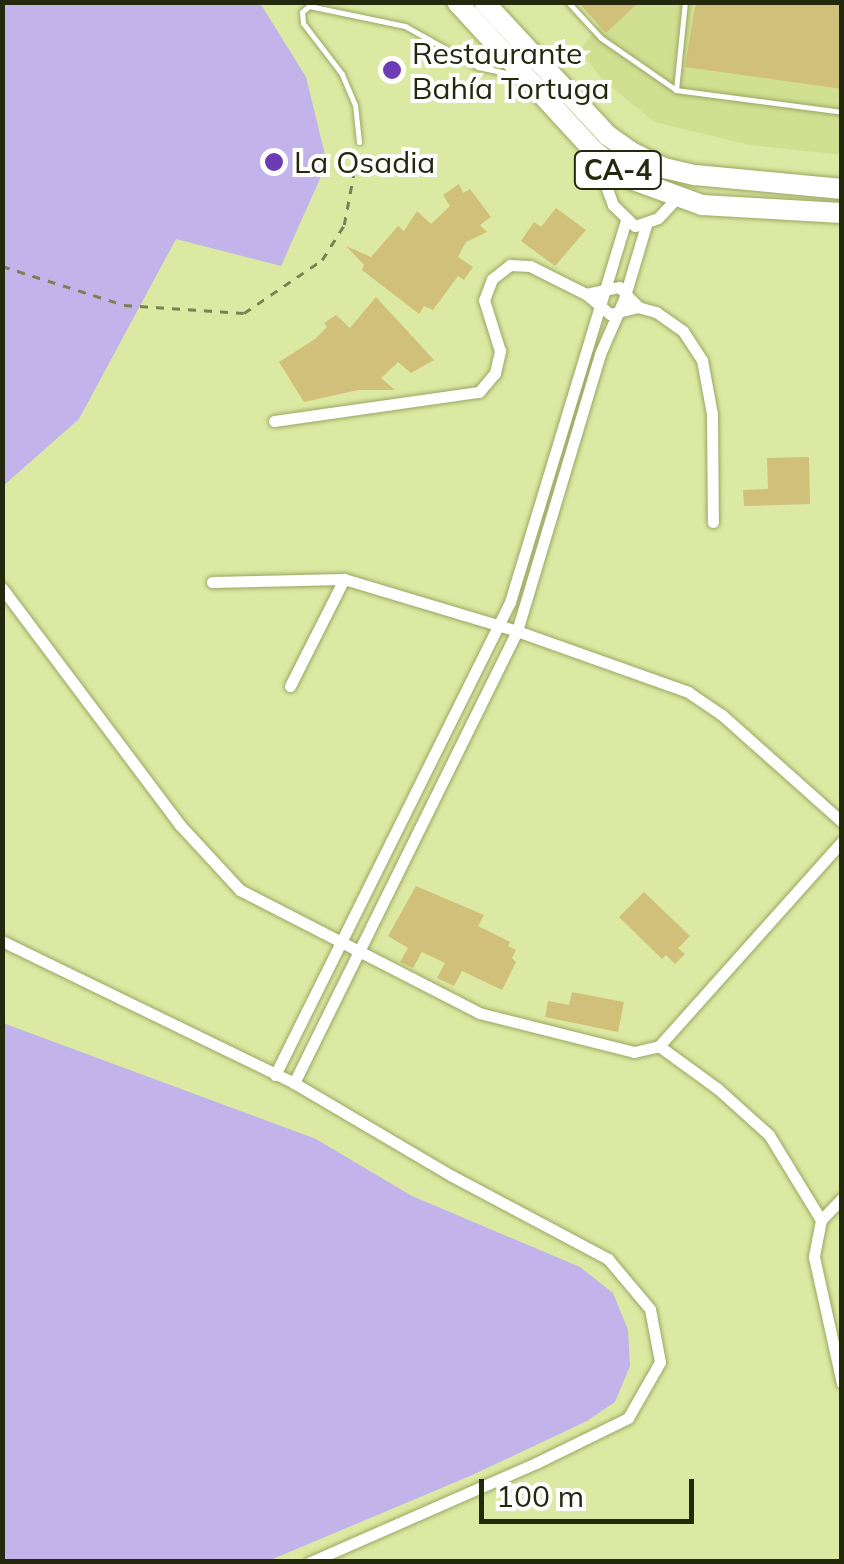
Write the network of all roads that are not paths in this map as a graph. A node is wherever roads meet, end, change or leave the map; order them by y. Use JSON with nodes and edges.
{"nodes":[{"id":1,"x":458,"y":2,"type":"edge"},
{"id":2,"x":484,"y":2,"type":"edge"},
{"id":3,"x":568,"y":2,"type":"edge"},
{"id":4,"x":686,"y":2,"type":"edge"},
{"id":5,"x":525,"y":75,"type":"junction"},
{"id":6,"x":676,"y":90,"type":"junction"},
{"id":7,"x":842,"y":112,"type":"edge"},
{"id":8,"x":359,"y":142,"type":"road end"},
{"id":9,"x":594,"y":152,"type":"junction"},
{"id":10,"x":842,"y":189,"type":"edge"},
{"id":11,"x":676,"y":198,"type":"junction"},
{"id":12,"x":842,"y":213,"type":"edge"},
{"id":13,"x":626,"y":219,"type":"junction"},
{"id":14,"x":646,"y":225,"type":"junction"},
{"id":15,"x":605,"y":288,"type":"junction"},
{"id":16,"x":626,"y":292,"type":"junction"},
{"id":17,"x":586,"y":294,"type":"junction"},
{"id":18,"x":638,"y":306,"type":"junction"},
{"id":19,"x":600,"y":307,"type":"junction"},
{"id":20,"x":618,"y":314,"type":"junction"},
{"id":21,"x":274,"y":421,"type":"dead end"},
{"id":22,"x":713,"y":522,"type":"dead end"},
{"id":23,"x":344,"y":579,"type":"junction"},
{"id":24,"x":212,"y":582,"type":"dead end"},
{"id":25,"x":2,"y":588,"type":"edge"},
{"id":26,"x":499,"y":625,"type":"junction"},
{"id":27,"x":518,"y":631,"type":"junction"},
{"id":28,"x":290,"y":686,"type":"dead end"},
{"id":29,"x":842,"y":822,"type":"edge"},
{"id":30,"x":842,"y":841,"type":"edge"},
{"id":31,"x":2,"y":941,"type":"edge"},
{"id":32,"x":340,"y":941,"type":"junction"},
{"id":33,"x":360,"y":951,"type":"junction"},
{"id":34,"x":659,"y":1046,"type":"junction"},
{"id":35,"x":275,"y":1075,"type":"junction"},
{"id":36,"x":294,"y":1083,"type":"junction"},
{"id":37,"x":842,"y":1198,"type":"edge"},
{"id":38,"x":821,"y":1220,"type":"junction"},
{"id":39,"x":842,"y":1383,"type":"edge"},
{"id":40,"x":310,"y":1562,"type":"edge"}],
"edges":[{"from":1,"to":5,"type":"highway","number":"CA-4"},
{"from":2,"to":10,"type":"highway","number":"CA-4"},
{"from":3,"to":6,"type":"lane"},
{"from":4,"to":6,"type":"lane"},
{"from":5,"to":8,"type":"lane"},
{"from":5,"to":9,"type":"highway","number":"CA-4"},
{"from":6,"to":7,"type":"lane"},
{"from":9,"to":11,"type":"highway","number":"CA-4"},
{"from":9,"to":13,"type":"street"},
{"from":11,"to":12,"type":"highway","number":"CA-4"},
{"from":11,"to":14,"type":"street"},
{"from":13,"to":14,"type":"street"},
{"from":13,"to":15,"type":"street"},
{"from":14,"to":16,"type":"street"},
{"from":15,"to":16,"type":"street"},
{"from":15,"to":17,"type":"street"},
{"from":15,"to":19,"type":"street"},
{"from":16,"to":18,"type":"street"},
{"from":16,"to":20,"type":"street"},
{"from":17,"to":19,"type":"street"},
{"from":17,"to":21,"type":"street"},
{"from":18,"to":20,"type":"street"},
{"from":18,"to":22,"type":"street"},
{"from":19,"to":20,"type":"street"},
{"from":19,"to":26,"type":"street"},
{"from":20,"to":27,"type":"street"},
{"from":23,"to":24,"type":"street"},
{"from":23,"to":26,"type":"street"},
{"from":23,"to":28,"type":"street"},
{"from":25,"to":32,"type":"street"},
{"from":26,"to":27,"type":"street"},
{"from":26,"to":32,"type":"street"},
{"from":27,"to":29,"type":"street"},
{"from":27,"to":33,"type":"street"},
{"from":30,"to":34,"type":"street"},
{"from":31,"to":35,"type":"street"},
{"from":32,"to":33,"type":"street"},
{"from":32,"to":35,"type":"street"},
{"from":33,"to":34,"type":"street"},
{"from":33,"to":36,"type":"street"},
{"from":34,"to":38,"type":"street"},
{"from":35,"to":36,"type":"street"},
{"from":36,"to":40,"type":"street"},
{"from":37,"to":38,"type":"street"},
{"from":38,"to":39,"type":"street"}]}
